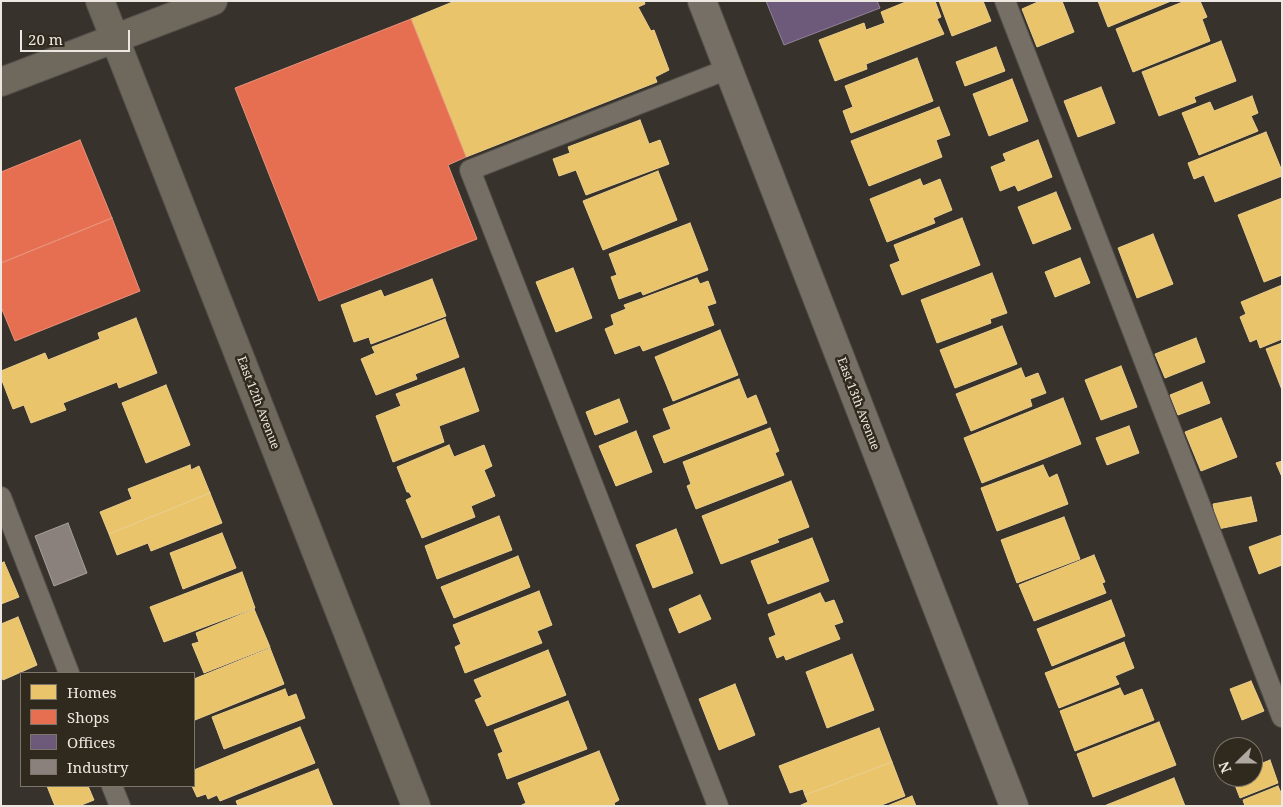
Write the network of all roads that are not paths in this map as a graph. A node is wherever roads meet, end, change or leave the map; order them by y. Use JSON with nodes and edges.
{"nodes":[{"id":1,"x":100,"y":1,"type":"edge"},
{"id":2,"x":213,"y":1,"type":"edge"},
{"id":3,"x":702,"y":1,"type":"edge"},
{"id":4,"x":1005,"y":1,"type":"edge"},
{"id":5,"x":115,"y":39,"type":"junction"},
{"id":6,"x":728,"y":69,"type":"junction"},
{"id":7,"x":1,"y":82,"type":"edge"},
{"id":8,"x":1,"y":497,"type":"edge"},
{"id":9,"x":69,"y":672,"type":"edge"},
{"id":10,"x":1282,"y":717,"type":"edge"},
{"id":11,"x":112,"y":787,"type":"edge"},
{"id":12,"x":120,"y":806,"type":"edge"},
{"id":13,"x":416,"y":806,"type":"edge"},
{"id":14,"x":718,"y":806,"type":"edge"},
{"id":15,"x":1014,"y":806,"type":"edge"}],
"edges":[{"from":1,"to":5,"type":"street","name":"East 12th Avenue"},
{"from":2,"to":5,"type":"street"},
{"from":3,"to":6,"type":"street","name":"East 13th Avenue"},
{"from":4,"to":10,"type":"lane"},
{"from":5,"to":7,"type":"street"},
{"from":5,"to":13,"type":"street","name":"East 12th Avenue"},
{"from":6,"to":14,"type":"lane"},
{"from":6,"to":15,"type":"street","name":"East 13th Avenue"},
{"from":8,"to":9,"type":"lane"},
{"from":11,"to":12,"type":"lane"}]}
